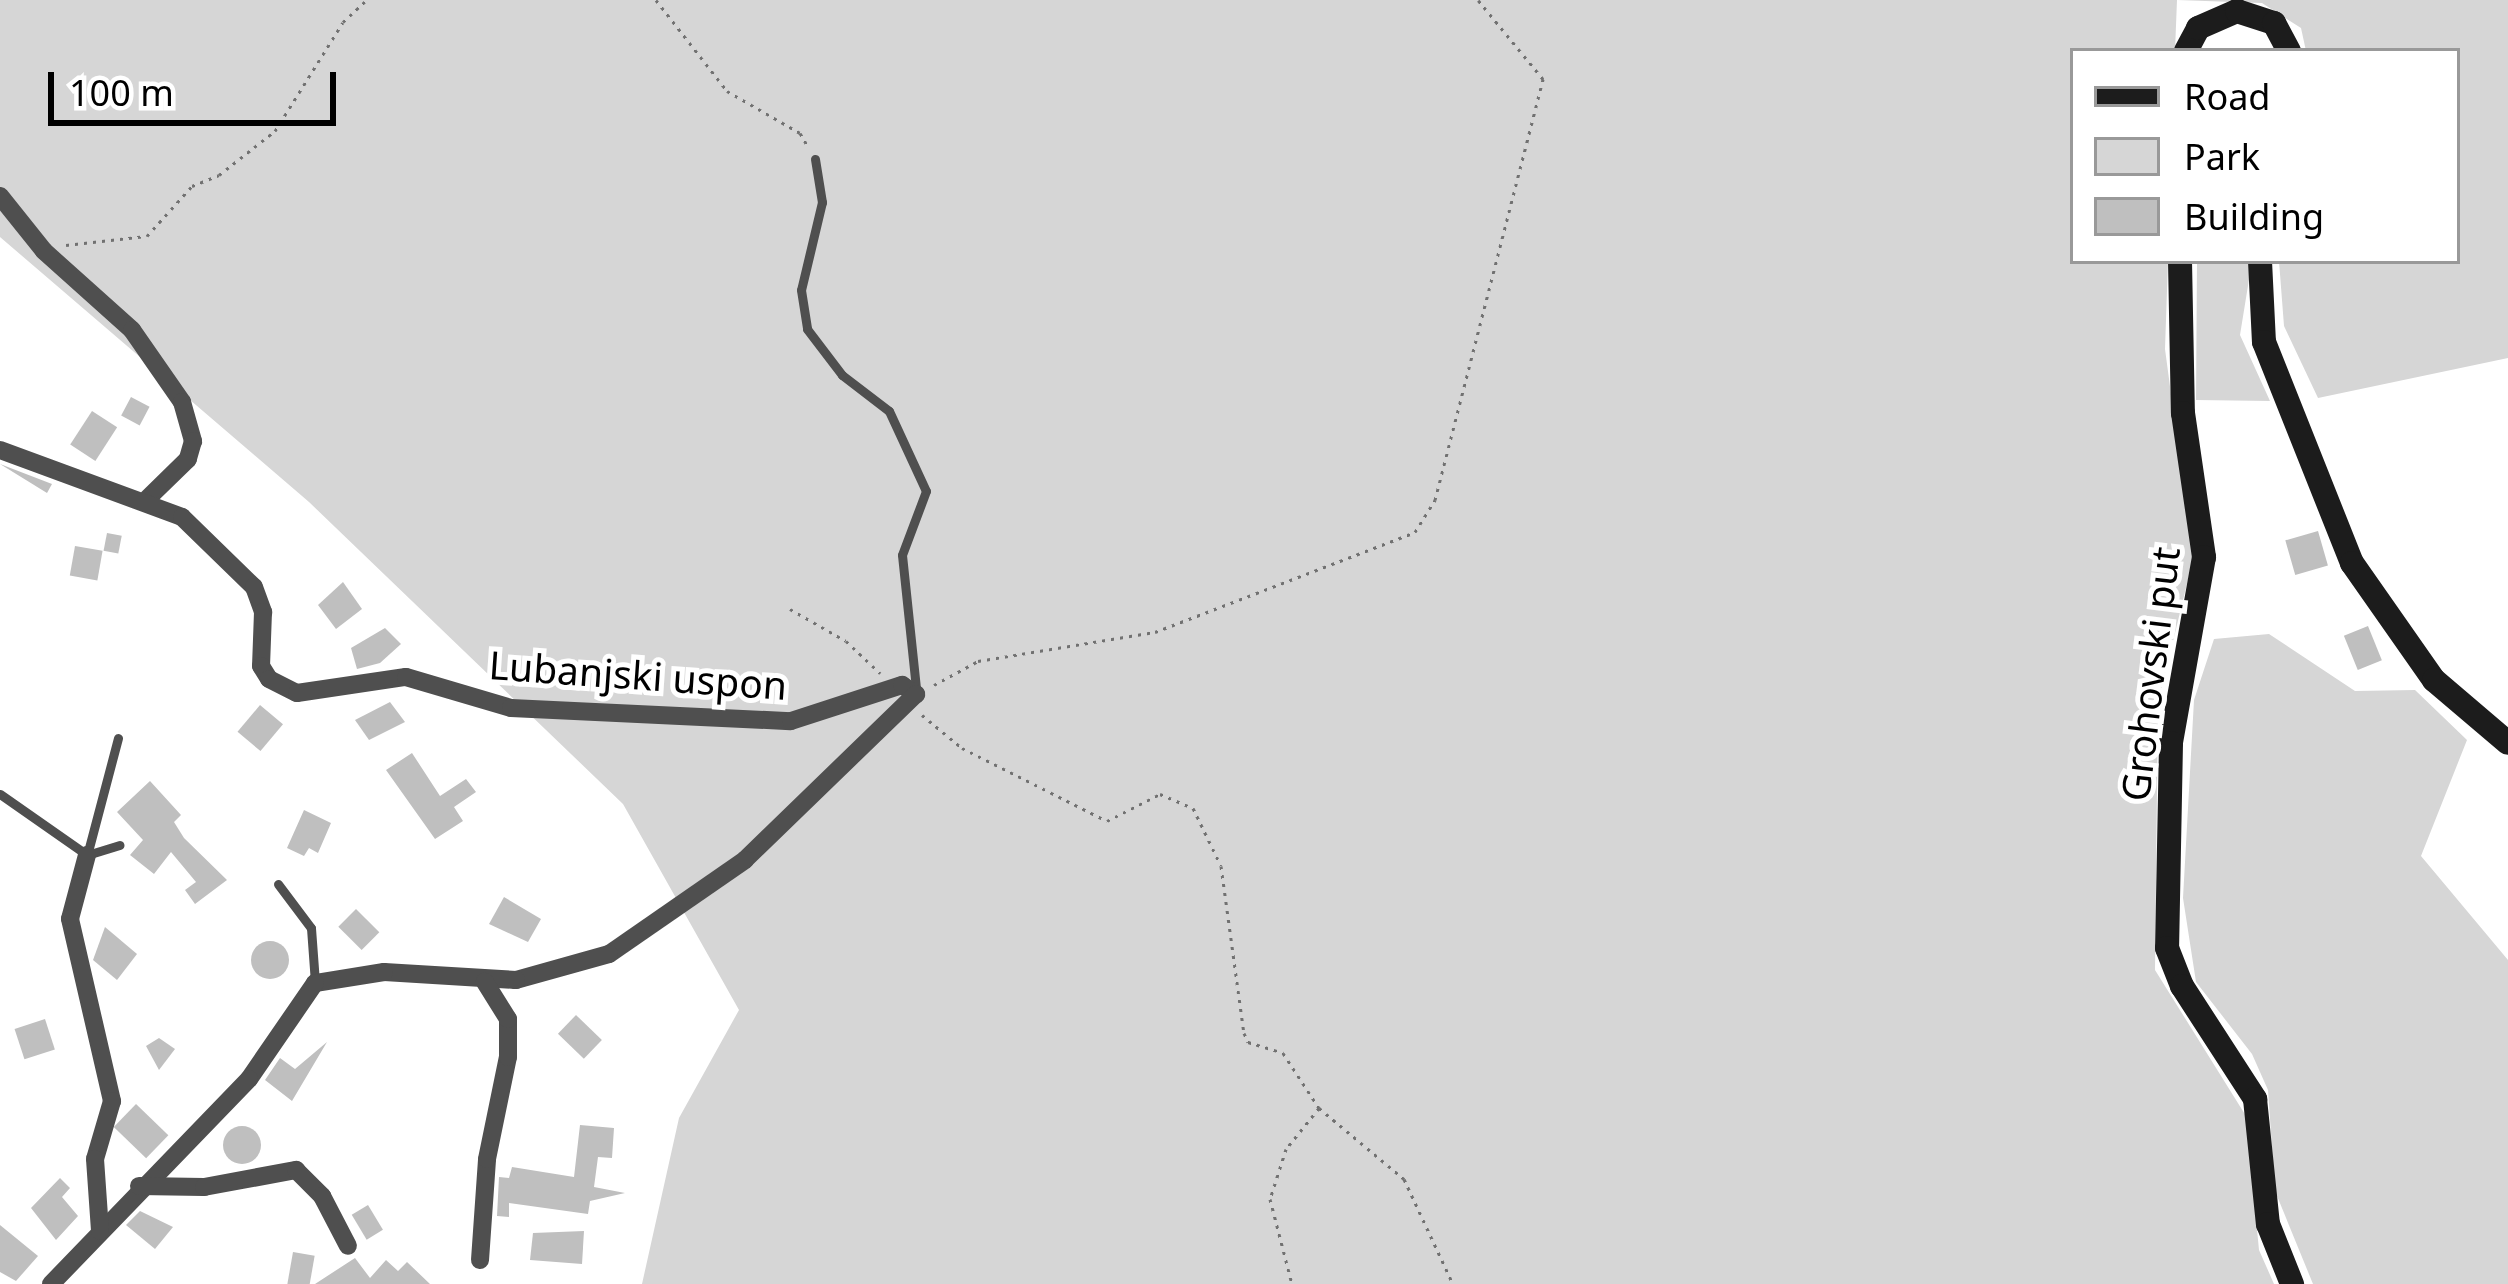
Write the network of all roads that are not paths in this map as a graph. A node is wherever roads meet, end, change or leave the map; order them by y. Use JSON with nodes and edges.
{"nodes":[{"id":1,"x":2188,"y":48,"type":"edge"},
{"id":2,"x":2288,"y":48,"type":"edge"},
{"id":3,"x":815,"y":159,"type":"road end"},
{"id":4,"x":0,"y":196,"type":"edge"},
{"id":5,"x":2180,"y":264,"type":"edge"},
{"id":6,"x":2260,"y":264,"type":"edge"},
{"id":7,"x":0,"y":450,"type":"edge"},
{"id":8,"x":148,"y":499,"type":"junction"},
{"id":9,"x":908,"y":695,"type":"junction"},
{"id":10,"x":118,"y":738,"type":"dead end"},
{"id":11,"x":2508,"y":743,"type":"edge"},
{"id":12,"x":0,"y":794,"type":"edge"},
{"id":13,"x":121,"y":844,"type":"dead end"},
{"id":14,"x":87,"y":855,"type":"junction"},
{"id":15,"x":278,"y":884,"type":"dead end"},
{"id":16,"x":485,"y":982,"type":"junction"},
{"id":17,"x":315,"y":983,"type":"junction"},
{"id":18,"x":139,"y":1186,"type":"junction"},
{"id":19,"x":100,"y":1231,"type":"junction"},
{"id":20,"x":347,"y":1246,"type":"dead end"},
{"id":21,"x":480,"y":1260,"type":"dead end"},
{"id":22,"x":51,"y":1284,"type":"edge"},
{"id":23,"x":2293,"y":1284,"type":"edge"}],
"edges":[{"from":1,"to":2,"type":"main road"},
{"from":3,"to":9,"type":"lane"},
{"from":4,"to":8,"type":"street"},
{"from":5,"to":23,"type":"main road","name":"Grohovski put"},
{"from":6,"to":11,"type":"main road"},
{"from":7,"to":8,"type":"street"},
{"from":8,"to":9,"type":"street","name":"Lubanjski uspon"},
{"from":9,"to":16,"type":"street"},
{"from":10,"to":14,"type":"lane"},
{"from":12,"to":14,"type":"lane"},
{"from":13,"to":14,"type":"lane"},
{"from":14,"to":19,"type":"street"},
{"from":15,"to":17,"type":"lane"},
{"from":16,"to":17,"type":"street"},
{"from":16,"to":21,"type":"street"},
{"from":17,"to":18,"type":"street"},
{"from":18,"to":19,"type":"street"},
{"from":18,"to":20,"type":"street"},
{"from":19,"to":22,"type":"street"}]}
